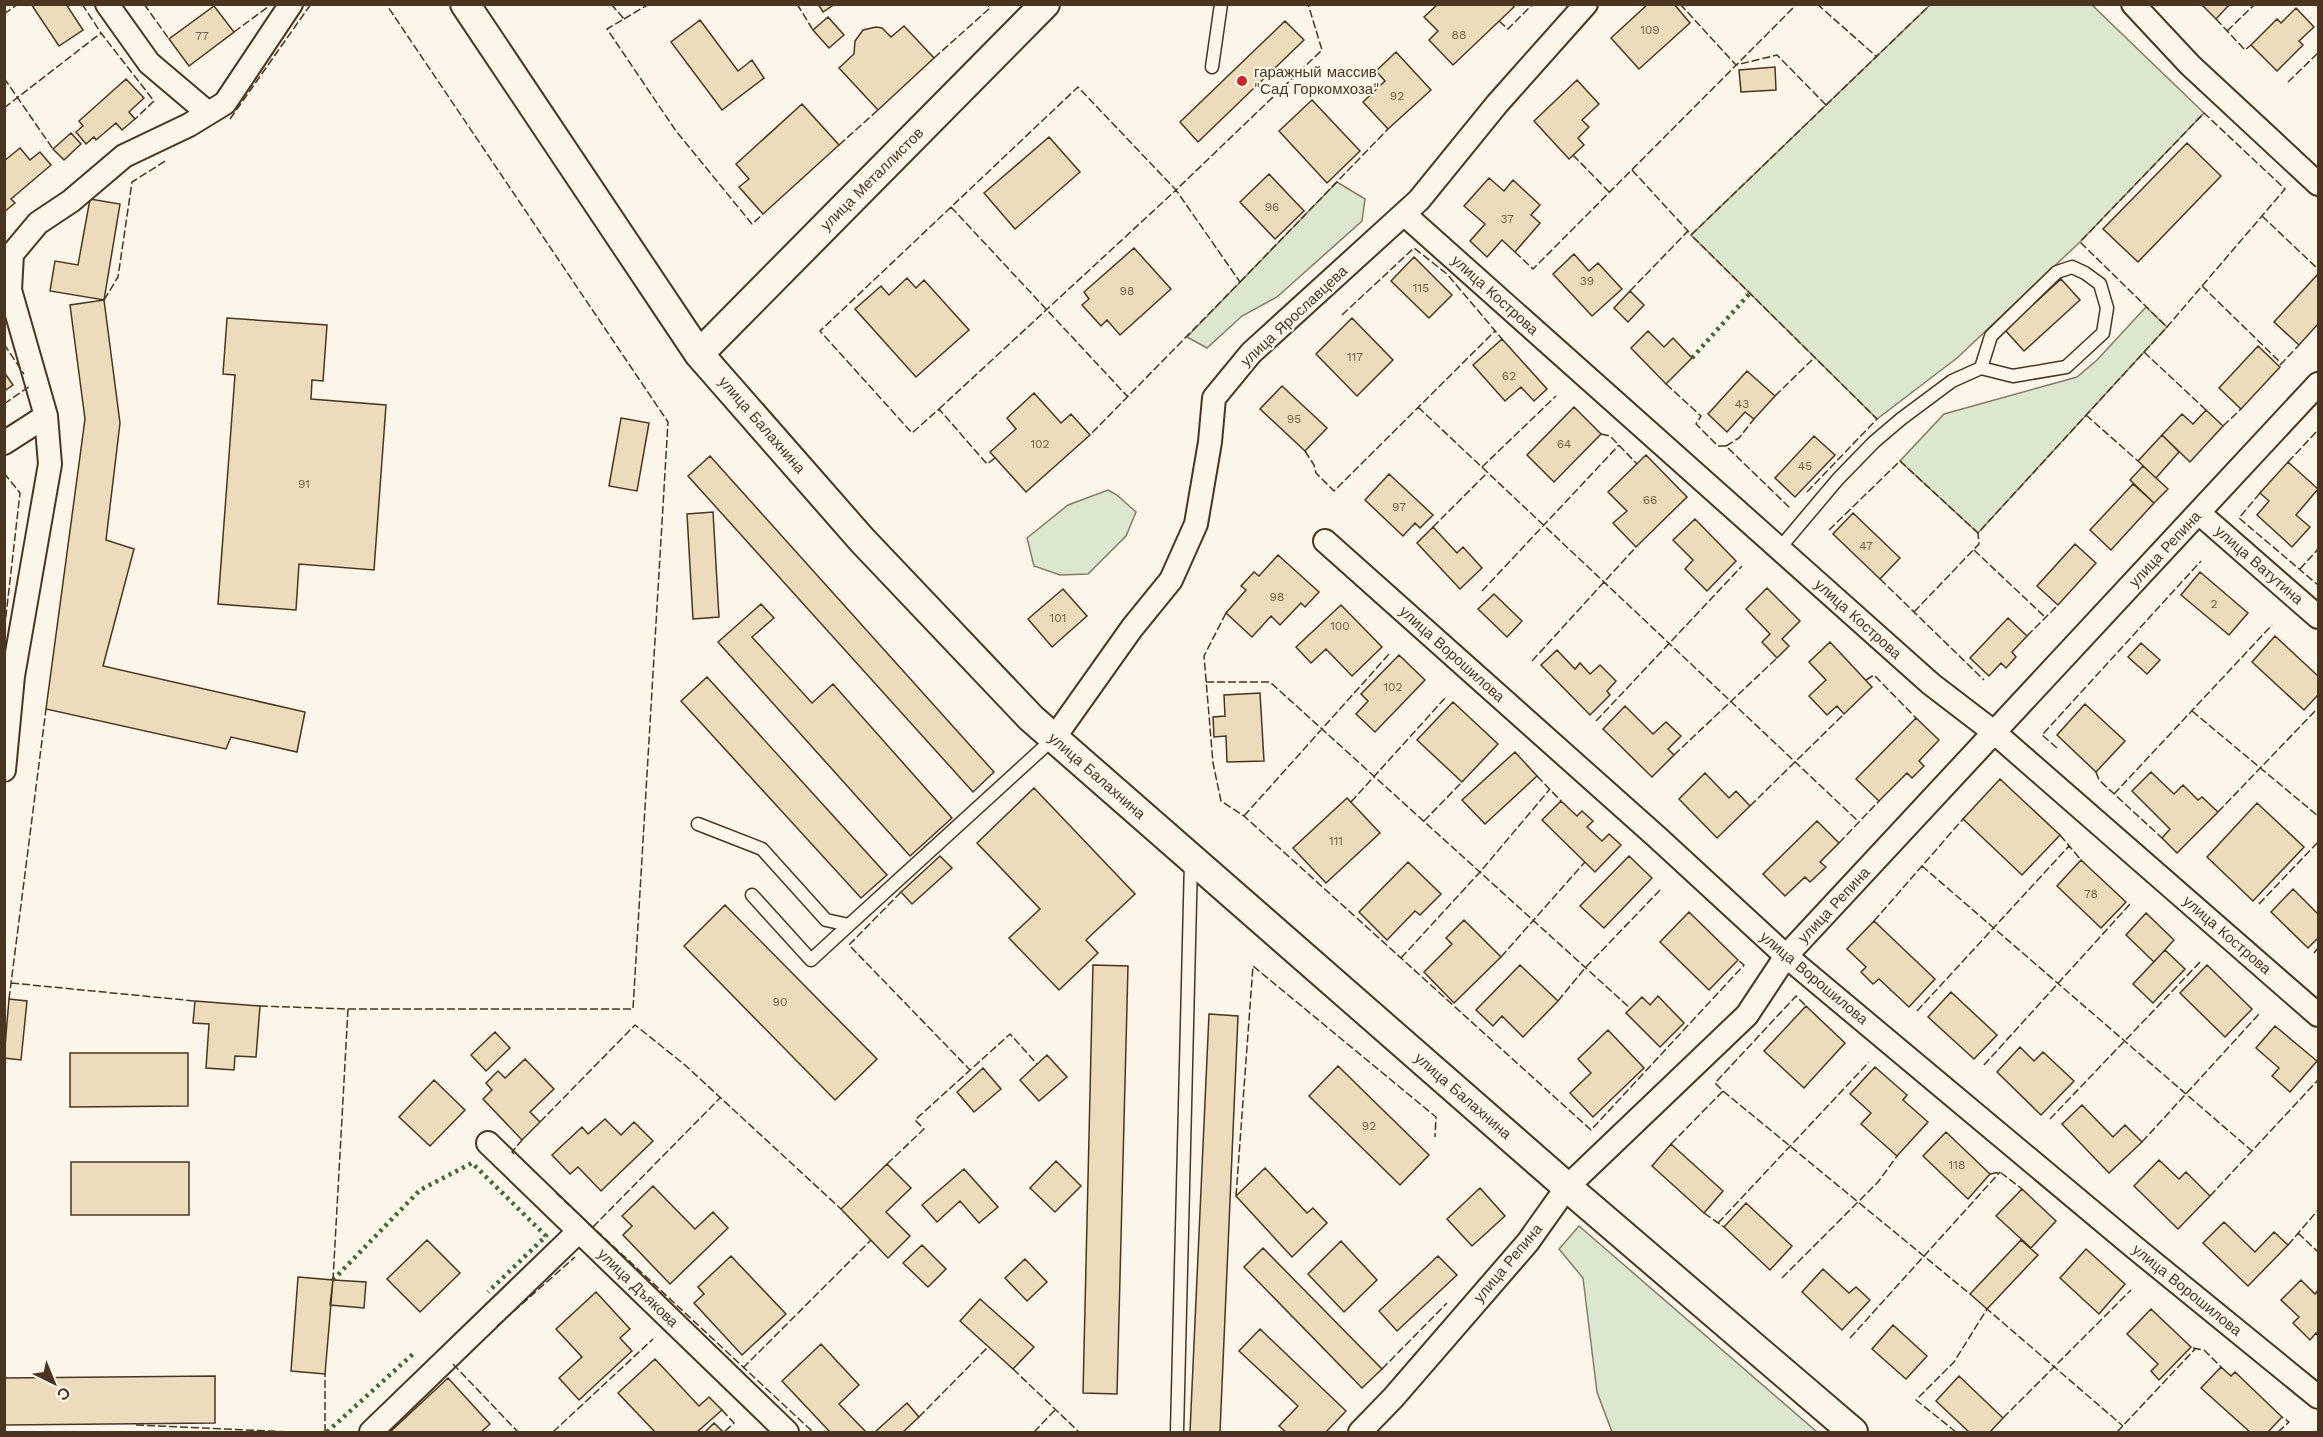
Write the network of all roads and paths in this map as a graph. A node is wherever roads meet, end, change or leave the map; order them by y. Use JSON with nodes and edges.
{"nodes":[{"id":1,"x":107,"y":4,"type":"edge"},
{"id":2,"x":291,"y":4,"type":"edge"},
{"id":3,"x":465,"y":4,"type":"edge"},
{"id":4,"x":1045,"y":4,"type":"edge"},
{"id":5,"x":1221,"y":4,"type":"edge"},
{"id":6,"x":1586,"y":4,"type":"edge"},
{"id":7,"x":2133,"y":4,"type":"edge"},
{"id":8,"x":1212,"y":68,"type":"dead end"},
{"id":9,"x":208,"y":113,"type":"junction"},
{"id":10,"x":2319,"y":184,"type":"edge"},
{"id":11,"x":1404,"y":214,"type":"junction"},
{"id":12,"x":8,"y":257,"type":"edge"},
{"id":13,"x":699,"y":354,"type":"junction"},
{"id":14,"x":1981,"y":368,"type":"junction"},
{"id":15,"x":2319,"y":384,"type":"edge"},
{"id":16,"x":46,"y":416,"type":"junction"},
{"id":17,"x":4,"y":443,"type":"edge"},
{"id":18,"x":2199,"y":513,"type":"junction"},
{"id":19,"x":1325,"y":541,"type":"dead end"},
{"id":20,"x":1779,"y":549,"type":"junction"},
{"id":21,"x":2319,"y":617,"type":"edge"},
{"id":22,"x":1995,"y":733,"type":"junction"},
{"id":23,"x":6,"y":735,"type":"edge"},
{"id":24,"x":1054,"y":738,"type":"junction"},
{"id":25,"x":4,"y":770,"type":"edge"},
{"id":26,"x":698,"y":824,"type":"dead end"},
{"id":27,"x":1191,"y":858,"type":"junction"},
{"id":28,"x":752,"y":895,"type":"dead end"},
{"id":29,"x":849,"y":925,"type":"junction"},
{"id":30,"x":1786,"y":957,"type":"junction"},
{"id":31,"x":2319,"y":1015,"type":"edge"},
{"id":32,"x":488,"y":1143,"type":"dead end"},
{"id":33,"x":1567,"y":1187,"type":"junction"},
{"id":34,"x":579,"y":1231,"type":"junction"},
{"id":35,"x":2319,"y":1397,"type":"edge"},
{"id":36,"x":371,"y":1432,"type":"edge"},
{"id":37,"x":787,"y":1432,"type":"edge"},
{"id":38,"x":1177,"y":1432,"type":"edge"},
{"id":39,"x":1360,"y":1432,"type":"edge"},
{"id":40,"x":1853,"y":1432,"type":"edge"}],
"edges":[{"from":1,"to":9,"type":"street"},
{"from":2,"to":9,"type":"street"},
{"from":3,"to":13,"type":"street","name":"улица Балахнина"},
{"from":4,"to":13,"type":"street","name":"улица Металлистов"},
{"from":5,"to":8,"type":"lane"},
{"from":6,"to":11,"type":"street","name":"улица Ярославцева"},
{"from":7,"to":10,"type":"street"},
{"from":9,"to":12,"type":"street"},
{"from":11,"to":20,"type":"street","name":"улица Кострова"},
{"from":11,"to":24,"type":"street","name":"улица Ярославцева"},
{"from":12,"to":16,"type":"street"},
{"from":13,"to":24,"type":"street","name":"улица Балахнина"},
{"from":14,"to":14,"type":"lane"},
{"from":14,"to":20,"type":"lane"},
{"from":15,"to":18,"type":"street","name":"улица Репина"},
{"from":16,"to":17,"type":"street"},
{"from":16,"to":23,"type":"street"},
{"from":18,"to":21,"type":"street","name":"улица Ватутина"},
{"from":18,"to":22,"type":"street","name":"улица Репина"},
{"from":19,"to":30,"type":"street","name":"улица Ворошилова"},
{"from":20,"to":22,"type":"street","name":"улица Кострова"},
{"from":22,"to":30,"type":"street","name":"улица Репина"},
{"from":22,"to":31,"type":"street","name":"улица Кострова"},
{"from":23,"to":25,"type":"street"},
{"from":24,"to":27,"type":"street","name":"улица Балахнина"},
{"from":24,"to":29,"type":"lane"},
{"from":26,"to":29,"type":"lane"},
{"from":27,"to":33,"type":"street","name":"улица Балахнина"},
{"from":27,"to":38,"type":"lane"},
{"from":28,"to":29,"type":"lane"},
{"from":30,"to":33,"type":"street","name":"улица Репина"},
{"from":30,"to":35,"type":"street","name":"улица Ворошилова"},
{"from":32,"to":34,"type":"street","name":"улица Дъякова"},
{"from":33,"to":39,"type":"street","name":"улица Репина"},
{"from":33,"to":40,"type":"street","name":"улица Балахнина"},
{"from":34,"to":36,"type":"street"},
{"from":34,"to":37,"type":"street","name":"улица Дъякова"}]}
